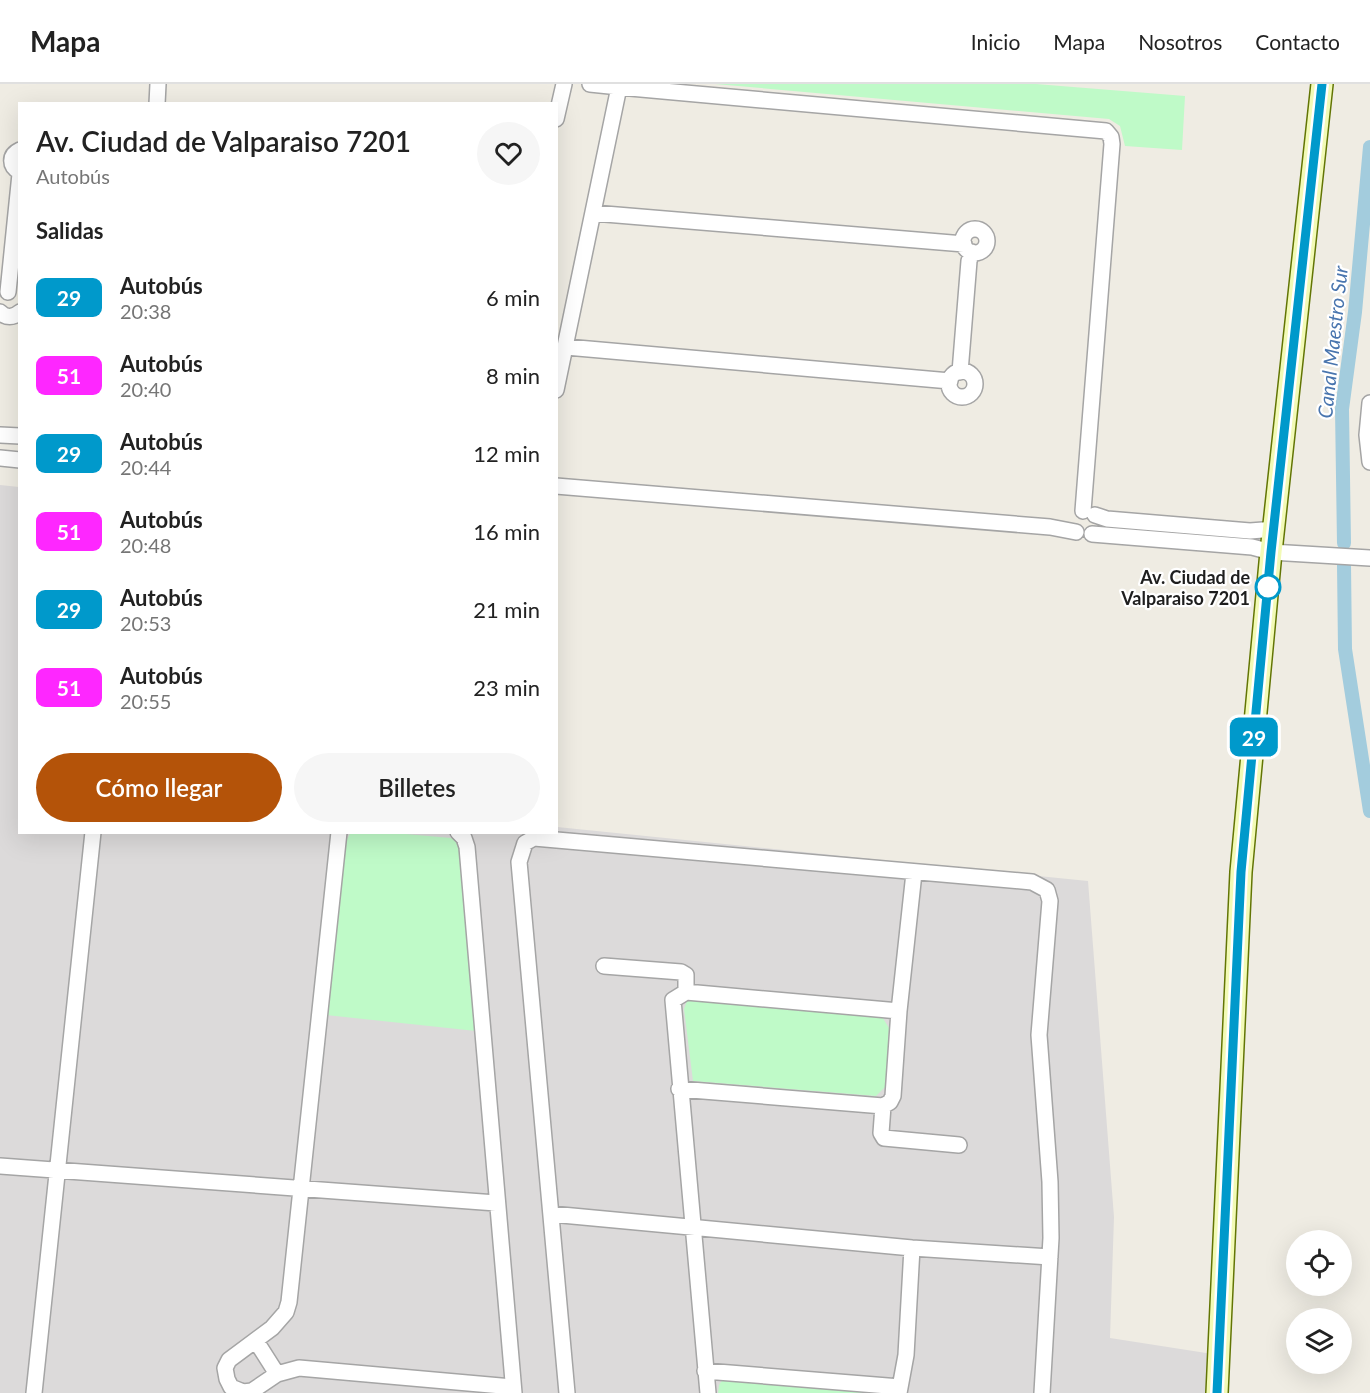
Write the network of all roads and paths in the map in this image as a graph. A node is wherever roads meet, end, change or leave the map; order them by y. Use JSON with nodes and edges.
{"nodes":[{"id":1,"x":158,"y":84,"type":"edge"},
{"id":2,"x":564,"y":84,"type":"edge"},
{"id":3,"x":590,"y":84,"type":"edge"},
{"id":4,"x":1322,"y":84,"type":"edge"},
{"id":5,"x":619,"y":86,"type":"edge"},
{"id":6,"x":157,"y":102,"type":"edge"},
{"id":7,"x":558,"y":110,"type":"edge"},
{"id":8,"x":18,"y":152,"type":"edge"},
{"id":9,"x":13,"y":168,"type":"edge"},
{"id":10,"x":593,"y":213,"type":"junction"},
{"id":11,"x":9,"y":295,"type":"edge"},
{"id":12,"x":0,"y":312,"type":"edge"},
{"id":13,"x":18,"y":313,"type":"edge"},
{"id":14,"x":566,"y":347,"type":"junction"},
{"id":15,"x":558,"y":381,"type":"edge"},
{"id":16,"x":1370,"y":407,"type":"edge"},
{"id":17,"x":0,"y":435,"type":"edge"},
{"id":18,"x":18,"y":436,"type":"edge"},
{"id":19,"x":0,"y":458,"type":"edge"},
{"id":20,"x":18,"y":460,"type":"edge"},
{"id":21,"x":1370,"y":462,"type":"edge"},
{"id":22,"x":558,"y":486,"type":"edge"},
{"id":23,"x":1082,"y":518,"type":"junction"},
{"id":24,"x":1274,"y":529,"type":"junction"},
{"id":25,"x":1271,"y":552,"type":"junction"},
{"id":26,"x":1370,"y":558,"type":"edge"},
{"id":27,"x":93,"y":834,"type":"edge"},
{"id":28,"x":339,"y":834,"type":"edge"},
{"id":29,"x":460,"y":834,"type":"edge"},
{"id":30,"x":914,"y":873,"type":"junction"},
{"id":31,"x":604,"y":966,"type":"dead end"},
{"id":32,"x":686,"y":992,"type":"junction"},
{"id":33,"x":899,"y":1011,"type":"junction"},
{"id":34,"x":679,"y":1089,"type":"junction"},
{"id":35,"x":883,"y":1106,"type":"junction"},
{"id":36,"x":959,"y":1145,"type":"dead end"},
{"id":37,"x":0,"y":1166,"type":"edge"},
{"id":38,"x":57,"y":1170,"type":"junction"},
{"id":39,"x":301,"y":1189,"type":"junction"},
{"id":40,"x":496,"y":1203,"type":"junction"},
{"id":41,"x":551,"y":1214,"type":"junction"},
{"id":42,"x":693,"y":1228,"type":"junction"},
{"id":43,"x":912,"y":1248,"type":"junction"},
{"id":44,"x":1050,"y":1257,"type":"junction"},
{"id":45,"x":256,"y":1341,"type":"junction"},
{"id":46,"x":705,"y":1371,"type":"junction"},
{"id":47,"x":277,"y":1374,"type":"junction"},
{"id":48,"x":514,"y":1390,"type":"edge"},
{"id":49,"x":899,"y":1390,"type":"edge"},
{"id":50,"x":34,"y":1393,"type":"edge"},
{"id":51,"x":567,"y":1393,"type":"edge"},
{"id":52,"x":708,"y":1393,"type":"edge"},
{"id":53,"x":1042,"y":1393,"type":"edge"},
{"id":54,"x":1217,"y":1393,"type":"edge"}],
"edges":[{"from":1,"to":6,"type":"street"},
{"from":2,"to":7,"type":"street"},
{"from":3,"to":5,"type":"street"},
{"from":4,"to":24,"type":"main road"},
{"from":5,"to":10,"type":"street"},
{"from":5,"to":23,"type":"street"},
{"from":8,"to":9,"type":"street"},
{"from":9,"to":11,"type":"street"},
{"from":10,"to":14,"type":"street"},
{"from":10,"to":14,"type":"street"},
{"from":12,"to":13,"type":"street"},
{"from":14,"to":15,"type":"street"},
{"from":16,"to":21,"type":"street"},
{"from":17,"to":18,"type":"street"},
{"from":19,"to":20,"type":"street"},
{"from":22,"to":23,"type":"street"},
{"from":23,"to":24,"type":"street"},
{"from":23,"to":25,"type":"street"},
{"from":24,"to":25,"type":"main road"},
{"from":25,"to":26,"type":"street"},
{"from":25,"to":54,"type":"main road"},
{"from":27,"to":38,"type":"street"},
{"from":28,"to":39,"type":"street"},
{"from":29,"to":40,"type":"street"},
{"from":30,"to":33,"type":"street"},
{"from":30,"to":41,"type":"street"},
{"from":30,"to":44,"type":"street"},
{"from":31,"to":32,"type":"street"},
{"from":32,"to":33,"type":"street"},
{"from":32,"to":34,"type":"street"},
{"from":33,"to":35,"type":"street"},
{"from":34,"to":35,"type":"street"},
{"from":34,"to":42,"type":"street"},
{"from":35,"to":36,"type":"street"},
{"from":37,"to":38,"type":"street"},
{"from":38,"to":39,"type":"street"},
{"from":38,"to":50,"type":"street"},
{"from":39,"to":40,"type":"street"},
{"from":39,"to":45,"type":"street"},
{"from":40,"to":48,"type":"street"},
{"from":41,"to":42,"type":"street"},
{"from":41,"to":51,"type":"street"},
{"from":42,"to":43,"type":"street"},
{"from":42,"to":46,"type":"street"},
{"from":43,"to":44,"type":"street"},
{"from":43,"to":49,"type":"street"},
{"from":44,"to":53,"type":"street"},
{"from":45,"to":47,"type":"street"},
{"from":45,"to":47,"type":"street"},
{"from":46,"to":49,"type":"street"},
{"from":46,"to":52,"type":"street"},
{"from":47,"to":48,"type":"street"}]}
